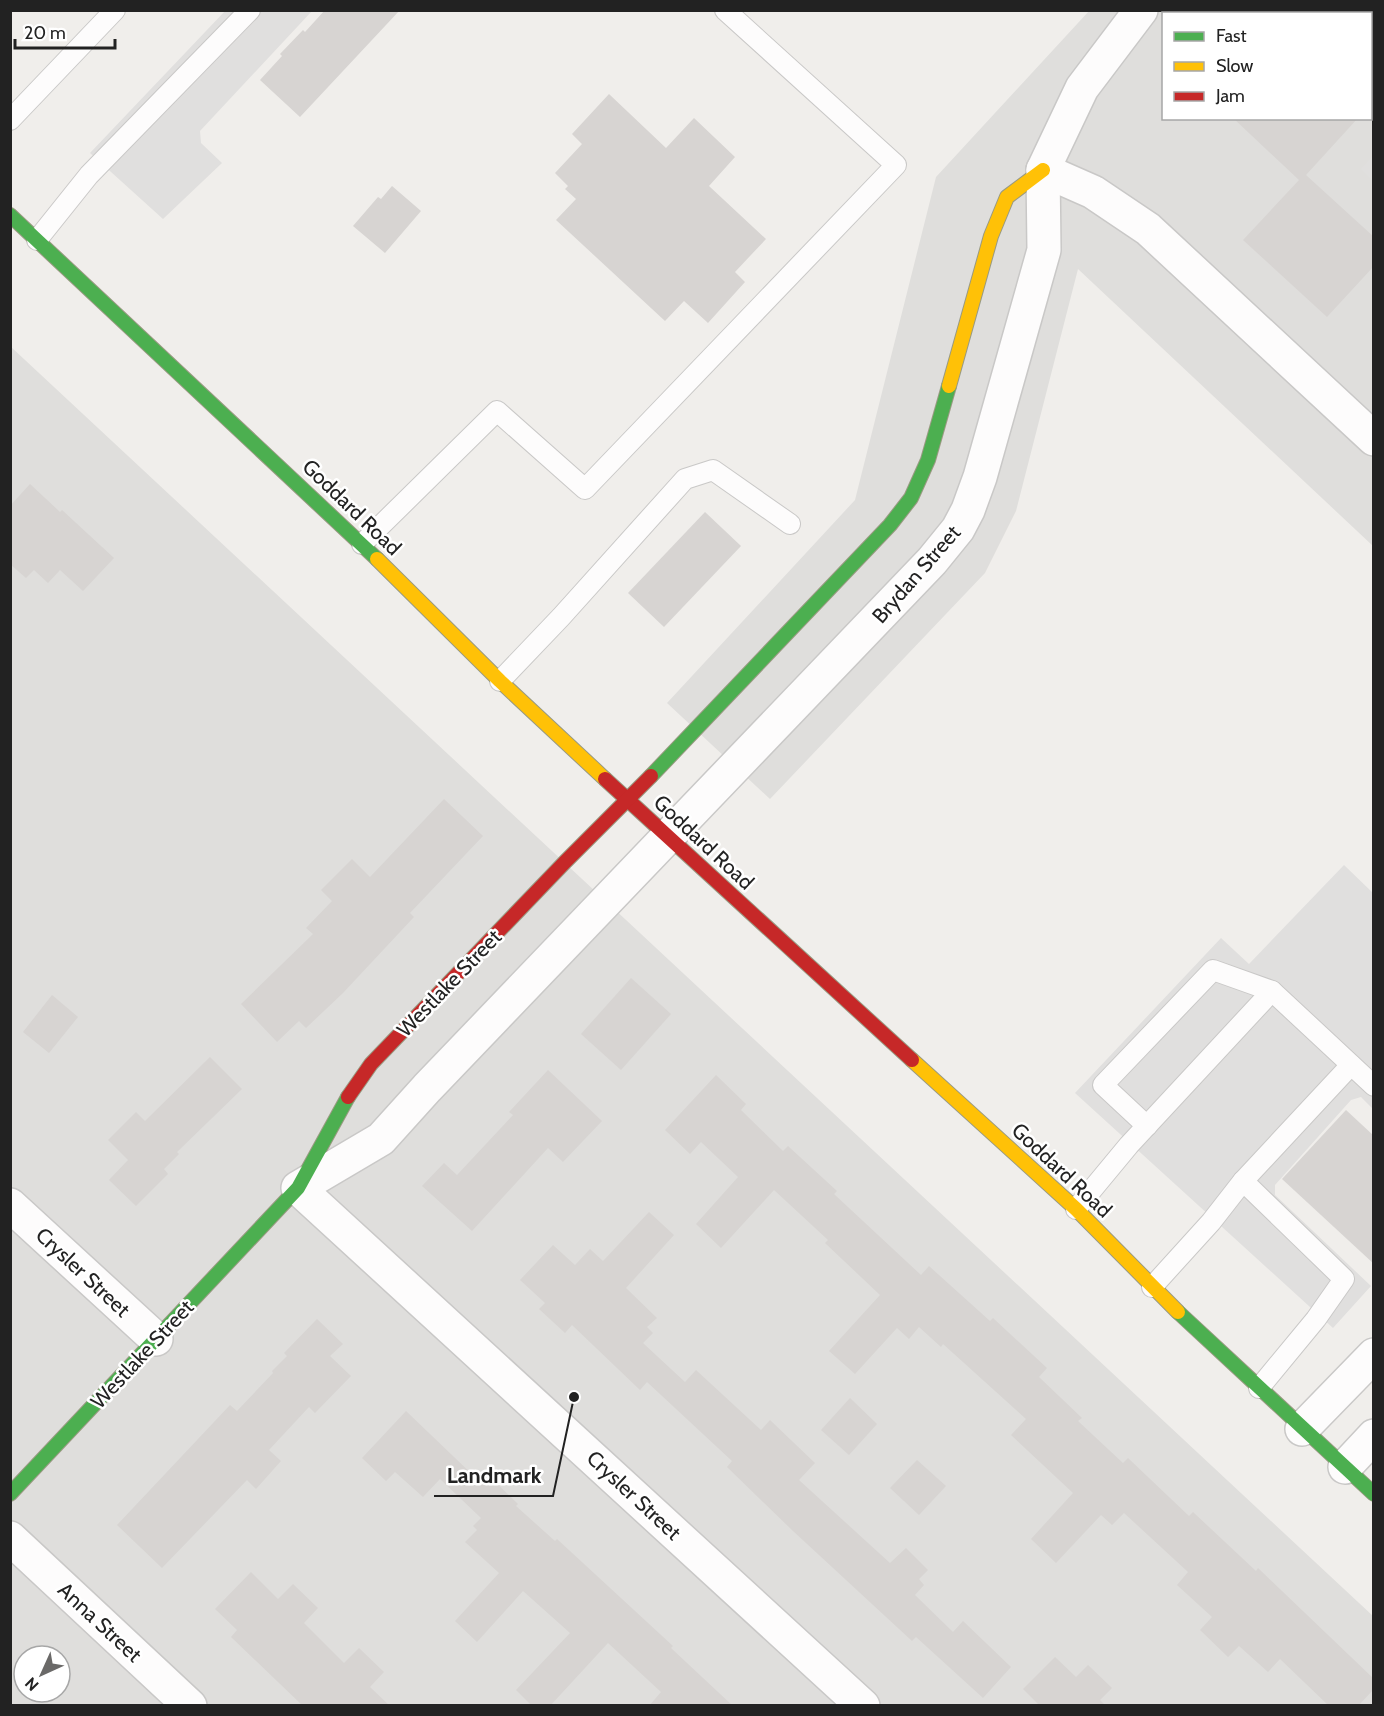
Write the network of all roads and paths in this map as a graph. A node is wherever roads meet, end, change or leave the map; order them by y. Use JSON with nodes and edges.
{"nodes":[{"id":1,"x":250,"y":10,"type":"edge"},
{"id":2,"x":725,"y":10,"type":"edge"},
{"id":3,"x":1141,"y":10,"type":"edge"},
{"id":4,"x":103,"y":15,"type":"edge"},
{"id":5,"x":10,"y":120,"type":"edge"},
{"id":6,"x":1044,"y":170,"type":"junction"},
{"id":7,"x":10,"y":215,"type":"edge"},
{"id":8,"x":37,"y":240,"type":"junction"},
{"id":9,"x":1374,"y":438,"type":"edge"},
{"id":10,"x":790,"y":525,"type":"dead end"},
{"id":11,"x":362,"y":544,"type":"junction"},
{"id":12,"x":500,"y":681,"type":"junction"},
{"id":13,"x":628,"y":800,"type":"junction"},
{"id":14,"x":668,"y":838,"type":"junction"},
{"id":15,"x":1272,"y":991,"type":"junction"},
{"id":16,"x":1351,"y":1065,"type":"junction"},
{"id":17,"x":1374,"y":1086,"type":"edge"},
{"id":18,"x":1147,"y":1126,"type":"junction"},
{"id":19,"x":1243,"y":1181,"type":"junction"},
{"id":20,"x":298,"y":1188,"type":"junction"},
{"id":21,"x":10,"y":1205,"type":"edge"},
{"id":22,"x":1076,"y":1209,"type":"junction"},
{"id":23,"x":1152,"y":1287,"type":"junction"},
{"id":24,"x":156,"y":1339,"type":"junction"},
{"id":25,"x":1374,"y":1354,"type":"edge"},
{"id":26,"x":1259,"y":1388,"type":"junction"},
{"id":27,"x":1302,"y":1429,"type":"junction"},
{"id":28,"x":1374,"y":1436,"type":"edge"},
{"id":29,"x":1345,"y":1467,"type":"junction"},
{"id":30,"x":10,"y":1494,"type":"edge"},
{"id":31,"x":1374,"y":1494,"type":"edge"},
{"id":32,"x":10,"y":1538,"type":"edge"},
{"id":33,"x":190,"y":1706,"type":"edge"},
{"id":34,"x":863,"y":1706,"type":"edge"}],
"edges":[{"from":1,"to":8,"type":"lane"},
{"from":2,"to":11,"type":"lane"},
{"from":3,"to":6,"type":"street","name":"Brydan Street"},
{"from":4,"to":5,"type":"lane"},
{"from":6,"to":9,"type":"street"},
{"from":6,"to":13,"type":"main road","name":"Brydan Street"},
{"from":6,"to":14,"type":"street","name":"Brydan Street"},
{"from":7,"to":8,"type":"main road","name":"Goddard Road"},
{"from":8,"to":11,"type":"main road","name":"Goddard Road"},
{"from":10,"to":12,"type":"lane"},
{"from":11,"to":12,"type":"main road","name":"Goddard Road"},
{"from":12,"to":13,"type":"main road","name":"Goddard Road"},
{"from":13,"to":14,"type":"main road","name":"Goddard Road"},
{"from":13,"to":20,"type":"main road","name":"Westlake Street"},
{"from":14,"to":20,"type":"street","name":"Westlake Street"},
{"from":14,"to":22,"type":"main road","name":"Goddard Road"},
{"from":15,"to":16,"type":"lane"},
{"from":15,"to":18,"type":"lane"},
{"from":15,"to":18,"type":"lane"},
{"from":16,"to":17,"type":"lane"},
{"from":16,"to":19,"type":"lane"},
{"from":18,"to":22,"type":"lane"},
{"from":19,"to":23,"type":"lane"},
{"from":19,"to":26,"type":"lane"},
{"from":20,"to":24,"type":"main road","name":"Westlake Street"},
{"from":20,"to":34,"type":"street","name":"Crysler Street"},
{"from":21,"to":24,"type":"street","name":"Crysler Street"},
{"from":22,"to":23,"type":"main road","name":"Goddard Road"},
{"from":23,"to":26,"type":"main road","name":"Goddard Road"},
{"from":24,"to":30,"type":"main road","name":"Westlake Street"},
{"from":25,"to":27,"type":"street"},
{"from":26,"to":27,"type":"main road","name":"Goddard Road"},
{"from":27,"to":29,"type":"main road","name":"Goddard Road"},
{"from":28,"to":29,"type":"street"},
{"from":29,"to":31,"type":"main road","name":"Goddard Road"},
{"from":32,"to":33,"type":"street","name":"Anna Street"}]}
